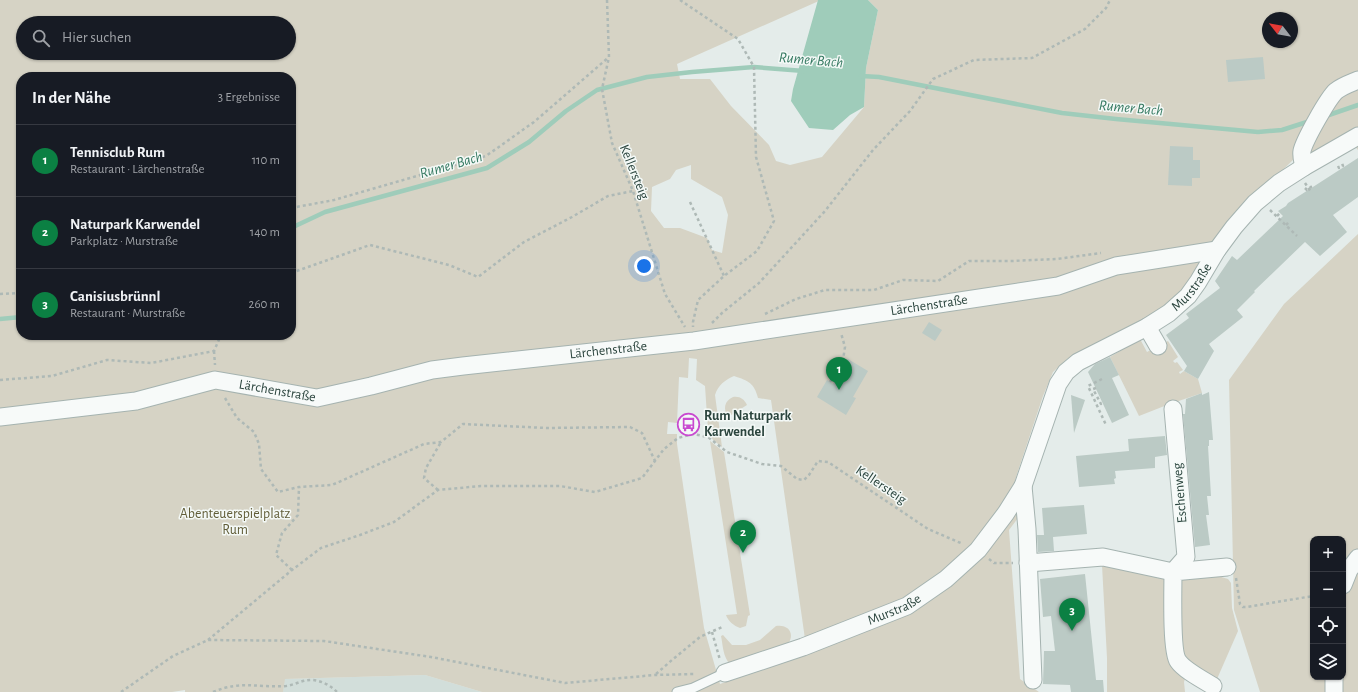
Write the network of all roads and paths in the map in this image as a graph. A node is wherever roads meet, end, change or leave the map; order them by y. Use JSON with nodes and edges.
{"nodes":[{"id":1,"x":607,"y":0,"type":"edge"},
{"id":2,"x":680,"y":0,"type":"edge"},
{"id":3,"x":1110,"y":0,"type":"edge"},
{"id":4,"x":609,"y":57,"type":"junction"},
{"id":5,"x":1358,"y":80,"type":"edge"},
{"id":6,"x":1358,"y":136,"type":"edge"},
{"id":7,"x":1304,"y":167,"type":"junction"},
{"id":8,"x":1308,"y":187,"type":"dead end"},
{"id":9,"x":633,"y":191,"type":"junction"},
{"id":10,"x":1311,"y":192,"type":"dead end"},
{"id":11,"x":690,"y":202,"type":"dead end"},
{"id":12,"x":296,"y":207,"type":"edge"},
{"id":13,"x":1268,"y":208,"type":"dead end"},
{"id":14,"x":1280,"y":213,"type":"dead end"},
{"id":15,"x":1277,"y":216,"type":"junction"},
{"id":16,"x":1289,"y":222,"type":"dead end"},
{"id":17,"x":1286,"y":225,"type":"junction"},
{"id":18,"x":1297,"y":236,"type":"dead end"},
{"id":19,"x":1217,"y":250,"type":"junction"},
{"id":20,"x":1102,"y":253,"type":"dead end"},
{"id":21,"x":296,"y":271,"type":"edge"},
{"id":22,"x":724,"y":276,"type":"junction"},
{"id":23,"x":16,"y":293,"type":"edge"},
{"id":24,"x":0,"y":294,"type":"edge"},
{"id":25,"x":836,"y":319,"type":"junction"},
{"id":26,"x":1148,"y":327,"type":"junction"},
{"id":27,"x":756,"y":332,"type":"junction"},
{"id":28,"x":219,"y":340,"type":"edge"},
{"id":29,"x":694,"y":341,"type":"junction"},
{"id":30,"x":1158,"y":346,"type":"dead end"},
{"id":31,"x":1102,"y":379,"type":"dead end"},
{"id":32,"x":0,"y":380,"type":"edge"},
{"id":33,"x":830,"y":382,"type":"dead end"},
{"id":34,"x":1096,"y":388,"type":"dead end"},
{"id":35,"x":1099,"y":400,"type":"junction"},
{"id":36,"x":1095,"y":402,"type":"junction"},
{"id":37,"x":1102,"y":403,"type":"dead end"},
{"id":38,"x":1173,"y":409,"type":"dead end"},
{"id":39,"x":0,"y":417,"type":"edge"},
{"id":40,"x":1106,"y":425,"type":"dead end"},
{"id":41,"x":441,"y":442,"type":"junction"},
{"id":42,"x":260,"y":444,"type":"dead end"},
{"id":43,"x":655,"y":461,"type":"junction"},
{"id":44,"x":1024,"y":486,"type":"junction"},
{"id":45,"x":299,"y":487,"type":"junction"},
{"id":46,"x":438,"y":490,"type":"junction"},
{"id":47,"x":978,"y":550,"type":"junction"},
{"id":48,"x":1358,"y":558,"type":"edge"},
{"id":49,"x":1028,"y":563,"type":"junction"},
{"id":50,"x":1227,"y":567,"type":"joint"},
{"id":51,"x":292,"y":570,"type":"junction"},
{"id":52,"x":1173,"y":572,"type":"junction"},
{"id":53,"x":1346,"y":578,"type":"edge"},
{"id":54,"x":1310,"y":596,"type":"edge"},
{"id":55,"x":722,"y":627,"type":"dead end"},
{"id":56,"x":712,"y":632,"type":"junction"},
{"id":57,"x":208,"y":640,"type":"junction"},
{"id":58,"x":724,"y":673,"type":"junction"},
{"id":59,"x":656,"y":675,"type":"junction"},
{"id":60,"x":1033,"y":680,"type":"dead end"},
{"id":61,"x":1334,"y":680,"type":"edge"},
{"id":62,"x":1213,"y":686,"type":"dead end"},
{"id":63,"x":121,"y":692,"type":"edge"},
{"id":64,"x":213,"y":692,"type":"edge"},
{"id":65,"x":337,"y":692,"type":"edge"},
{"id":66,"x":677,"y":692,"type":"edge"},
{"id":67,"x":1334,"y":692,"type":"edge"}],
"edges":[{"from":1,"to":4,"type":"path","name":"Kellersteig"},
{"from":2,"to":22,"type":"path"},
{"from":3,"to":29,"type":"path"},
{"from":4,"to":9,"type":"path","name":"Kellersteig"},
{"from":4,"to":12,"type":"path"},
{"from":5,"to":7,"type":"street"},
{"from":6,"to":7,"type":"street"},
{"from":7,"to":19,"type":"street","name":"Murstraße"},
{"from":8,"to":10,"type":"path"},
{"from":9,"to":21,"type":"path"},
{"from":9,"to":29,"type":"path","name":"Kellersteig"},
{"from":11,"to":22,"type":"path"},
{"from":13,"to":15,"type":"path"},
{"from":14,"to":15,"type":"path"},
{"from":15,"to":17,"type":"path"},
{"from":16,"to":17,"type":"path"},
{"from":17,"to":18,"type":"path"},
{"from":19,"to":25,"type":"street","name":"Lärchenstraße"},
{"from":19,"to":26,"type":"street","name":"Murstraße"},
{"from":20,"to":27,"type":"path"},
{"from":22,"to":29,"type":"path"},
{"from":23,"to":24,"type":"path"},
{"from":25,"to":27,"type":"street","name":"Lärchenstraße"},
{"from":25,"to":33,"type":"path"},
{"from":26,"to":30,"type":"street"},
{"from":26,"to":44,"type":"street","name":"Murstraße"},
{"from":27,"to":29,"type":"street","name":"Lärchenstraße"},
{"from":28,"to":32,"type":"path"},
{"from":29,"to":39,"type":"street","name":"Lärchenstraße"},
{"from":31,"to":36,"type":"path"},
{"from":34,"to":35,"type":"path"},
{"from":35,"to":36,"type":"path"},
{"from":35,"to":37,"type":"path"},
{"from":36,"to":40,"type":"path"},
{"from":38,"to":52,"type":"street","name":"Eschenweg"},
{"from":41,"to":43,"type":"path"},
{"from":41,"to":45,"type":"path"},
{"from":41,"to":46,"type":"path"},
{"from":42,"to":45,"type":"path"},
{"from":43,"to":46,"type":"path"},
{"from":43,"to":47,"type":"path","name":"Kellersteig"},
{"from":44,"to":47,"type":"street","name":"Murstraße"},
{"from":44,"to":49,"type":"street","name":"Murstraße"},
{"from":45,"to":51,"type":"path"},
{"from":46,"to":51,"type":"path"},
{"from":47,"to":49,"type":"path"},
{"from":47,"to":58,"type":"street","name":"Murstraße"},
{"from":48,"to":53,"type":"street"},
{"from":49,"to":52,"type":"street"},
{"from":49,"to":60,"type":"street","name":"Murstraße"},
{"from":50,"to":52,"type":"street"},
{"from":50,"to":54,"type":"path"},
{"from":51,"to":57,"type":"path"},
{"from":52,"to":62,"type":"street"},
{"from":55,"to":56,"type":"path"},
{"from":56,"to":58,"type":"path"},
{"from":56,"to":59,"type":"path"},
{"from":57,"to":59,"type":"path"},
{"from":57,"to":63,"type":"path"},
{"from":58,"to":59,"type":"path"},
{"from":58,"to":66,"type":"lane"},
{"from":61,"to":67,"type":"street"},
{"from":64,"to":65,"type":"path"}]}
